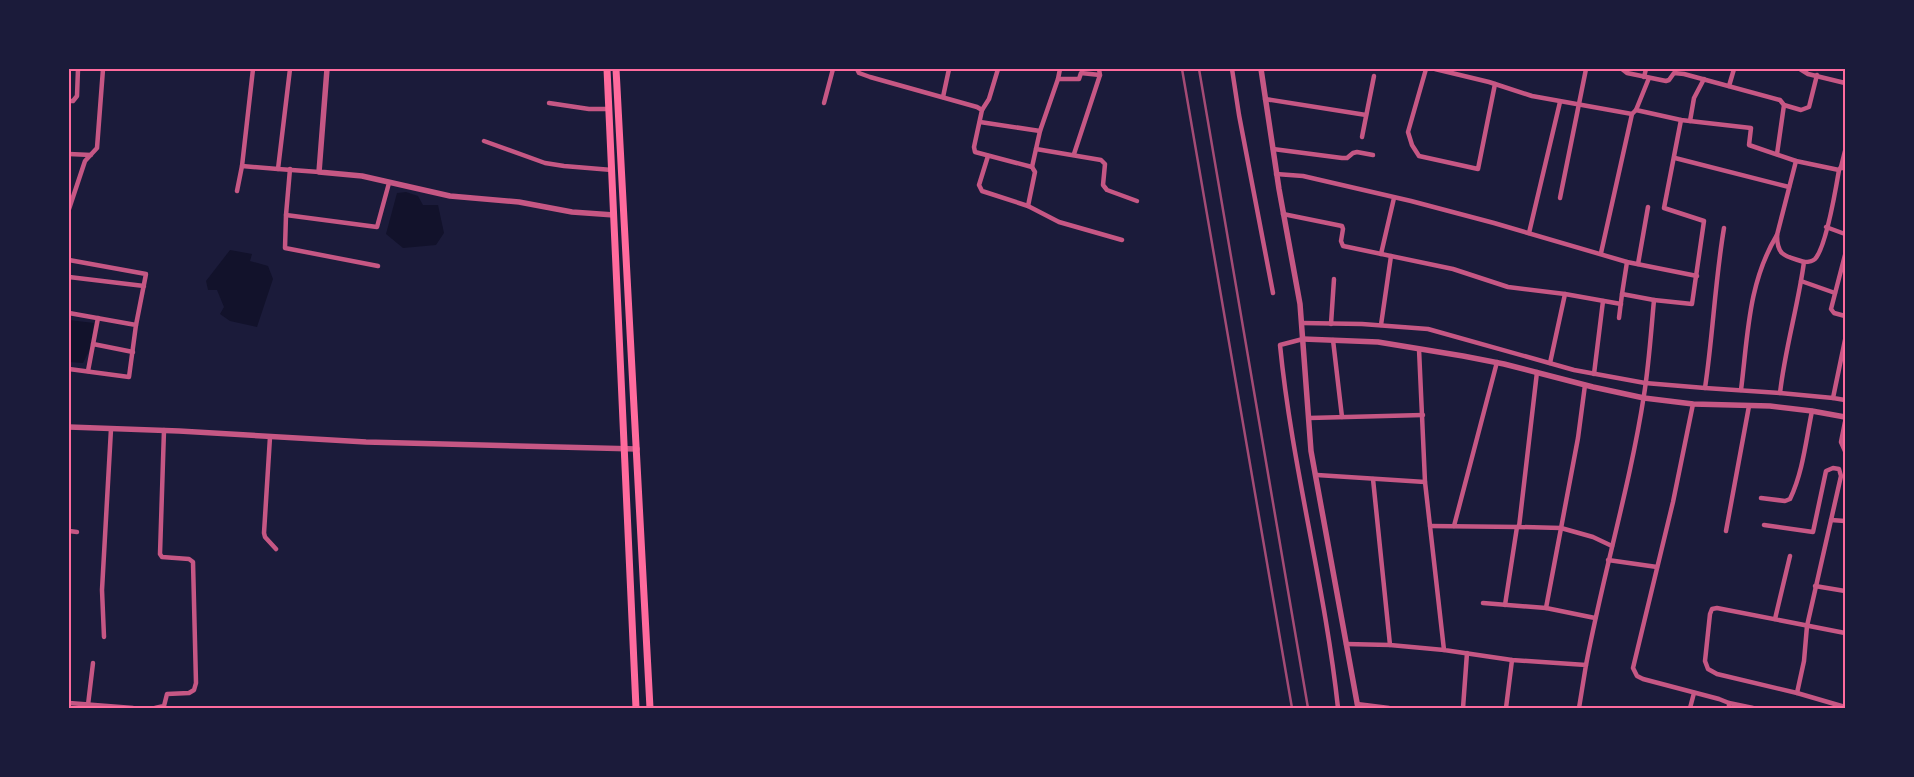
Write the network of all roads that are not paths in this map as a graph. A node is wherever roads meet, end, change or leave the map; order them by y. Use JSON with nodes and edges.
{"nodes":[{"id":1,"x":77,"y":69,"type":"edge"},
{"id":2,"x":103,"y":69,"type":"edge"},
{"id":3,"x":253,"y":69,"type":"edge"},
{"id":4,"x":290,"y":69,"type":"edge"},
{"id":5,"x":327,"y":69,"type":"edge"},
{"id":6,"x":607,"y":69,"type":"edge"},
{"id":7,"x":616,"y":69,"type":"edge"},
{"id":8,"x":833,"y":69,"type":"edge"},
{"id":9,"x":857,"y":69,"type":"edge"},
{"id":10,"x":949,"y":69,"type":"edge"},
{"id":11,"x":998,"y":69,"type":"edge"},
{"id":12,"x":1060,"y":69,"type":"edge"},
{"id":13,"x":1099,"y":69,"type":"edge"},
{"id":14,"x":1232,"y":69,"type":"edge"},
{"id":15,"x":1261,"y":69,"type":"edge"},
{"id":16,"x":1426,"y":69,"type":"edge"},
{"id":17,"x":1435,"y":69,"type":"edge"},
{"id":18,"x":1586,"y":69,"type":"edge"},
{"id":19,"x":1622,"y":69,"type":"edge"},
{"id":20,"x":1646,"y":69,"type":"edge"},
{"id":21,"x":1734,"y":69,"type":"edge"},
{"id":22,"x":1800,"y":69,"type":"edge"},
{"id":23,"x":1675,"y":71,"type":"edge"},
{"id":24,"x":1100,"y":75,"type":"junction"},
{"id":25,"x":1816,"y":75,"type":"junction"},
{"id":26,"x":1374,"y":76,"type":"dead end"},
{"id":27,"x":1646,"y":77,"type":"junction"},
{"id":28,"x":1058,"y":78,"type":"junction"},
{"id":29,"x":1704,"y":79,"type":"junction"},
{"id":30,"x":1845,"y":83,"type":"edge"},
{"id":31,"x":1495,"y":84,"type":"junction"},
{"id":32,"x":1729,"y":86,"type":"junction"},
{"id":33,"x":943,"y":97,"type":"junction"},
{"id":34,"x":1265,"y":99,"type":"junction"},
{"id":35,"x":69,"y":101,"type":"edge"},
{"id":36,"x":1560,"y":102,"type":"junction"},
{"id":37,"x":549,"y":103,"type":"dead end"},
{"id":38,"x":824,"y":103,"type":"dead end"},
{"id":39,"x":1578,"y":104,"type":"junction"},
{"id":40,"x":1784,"y":105,"type":"junction"},
{"id":41,"x":609,"y":109,"type":"junction"},
{"id":42,"x":982,"y":110,"type":"junction"},
{"id":43,"x":1636,"y":110,"type":"junction"},
{"id":44,"x":1632,"y":114,"type":"junction"},
{"id":45,"x":1366,"y":115,"type":"junction"},
{"id":46,"x":1681,"y":120,"type":"junction"},
{"id":47,"x":1690,"y":121,"type":"junction"},
{"id":48,"x":980,"y":122,"type":"junction"},
{"id":49,"x":1040,"y":131,"type":"junction"},
{"id":50,"x":1362,"y":138,"type":"dead end"},
{"id":51,"x":484,"y":141,"type":"dead end"},
{"id":52,"x":1036,"y":149,"type":"junction"},
{"id":53,"x":1272,"y":149,"type":"junction"},
{"id":54,"x":1845,"y":151,"type":"edge"},
{"id":55,"x":69,"y":154,"type":"edge"},
{"id":56,"x":1074,"y":154,"type":"junction"},
{"id":57,"x":1777,"y":154,"type":"junction"},
{"id":58,"x":91,"y":155,"type":"junction"},
{"id":59,"x":988,"y":156,"type":"junction"},
{"id":60,"x":1373,"y":156,"type":"dead end"},
{"id":61,"x":1675,"y":158,"type":"junction"},
{"id":62,"x":1796,"y":160,"type":"junction"},
{"id":63,"x":242,"y":166,"type":"junction"},
{"id":64,"x":1032,"y":167,"type":"junction"},
{"id":65,"x":278,"y":169,"type":"junction"},
{"id":66,"x":290,"y":169,"type":"junction"},
{"id":67,"x":1842,"y":169,"type":"edge"},
{"id":68,"x":612,"y":170,"type":"junction"},
{"id":69,"x":319,"y":172,"type":"junction"},
{"id":70,"x":1276,"y":174,"type":"junction"},
{"id":71,"x":389,"y":183,"type":"junction"},
{"id":72,"x":1789,"y":187,"type":"junction"},
{"id":73,"x":237,"y":191,"type":"dead end"},
{"id":74,"x":1394,"y":198,"type":"junction"},
{"id":75,"x":1560,"y":198,"type":"dead end"},
{"id":76,"x":1137,"y":201,"type":"dead end"},
{"id":77,"x":1028,"y":206,"type":"junction"},
{"id":78,"x":1648,"y":207,"type":"dead end"},
{"id":79,"x":69,"y":209,"type":"edge"},
{"id":80,"x":1283,"y":214,"type":"junction"},
{"id":81,"x":286,"y":215,"type":"junction"},
{"id":82,"x":614,"y":215,"type":"junction"},
{"id":83,"x":1826,"y":227,"type":"junction"},
{"id":84,"x":1724,"y":228,"type":"dead end"},
{"id":85,"x":1529,"y":233,"type":"junction"},
{"id":86,"x":1845,"y":234,"type":"edge"},
{"id":87,"x":1778,"y":235,"type":"junction"},
{"id":88,"x":1122,"y":240,"type":"dead end"},
{"id":89,"x":1601,"y":253,"type":"junction"},
{"id":90,"x":1381,"y":254,"type":"junction"},
{"id":91,"x":1845,"y":255,"type":"edge"},
{"id":92,"x":1391,"y":256,"type":"junction"},
{"id":93,"x":69,"y":260,"type":"edge"},
{"id":94,"x":1626,"y":262,"type":"junction"},
{"id":95,"x":1804,"y":262,"type":"junction"},
{"id":96,"x":1638,"y":264,"type":"junction"},
{"id":97,"x":378,"y":266,"type":"dead end"},
{"id":98,"x":1697,"y":276,"type":"junction"},
{"id":99,"x":69,"y":277,"type":"edge"},
{"id":100,"x":1334,"y":279,"type":"dead end"},
{"id":101,"x":1801,"y":281,"type":"junction"},
{"id":102,"x":144,"y":286,"type":"junction"},
{"id":103,"x":1273,"y":293,"type":"dead end"},
{"id":104,"x":1835,"y":293,"type":"junction"},
{"id":105,"x":1565,"y":294,"type":"junction"},
{"id":106,"x":1622,"y":294,"type":"junction"},
{"id":107,"x":1654,"y":300,"type":"junction"},
{"id":108,"x":1602,"y":301,"type":"junction"},
{"id":109,"x":1621,"y":304,"type":"junction"},
{"id":110,"x":69,"y":313,"type":"edge"},
{"id":111,"x":1845,"y":316,"type":"edge"},
{"id":112,"x":98,"y":318,"type":"junction"},
{"id":113,"x":1619,"y":318,"type":"dead end"},
{"id":114,"x":1302,"y":323,"type":"junction"},
{"id":115,"x":1331,"y":324,"type":"junction"},
{"id":116,"x":136,"y":325,"type":"junction"},
{"id":117,"x":1381,"y":325,"type":"junction"},
{"id":118,"x":1304,"y":339,"type":"junction"},
{"id":119,"x":1333,"y":340,"type":"junction"},
{"id":120,"x":1845,"y":340,"type":"edge"},
{"id":121,"x":93,"y":344,"type":"junction"},
{"id":122,"x":1419,"y":348,"type":"junction"},
{"id":123,"x":133,"y":352,"type":"junction"},
{"id":124,"x":1497,"y":362,"type":"junction"},
{"id":125,"x":1550,"y":363,"type":"junction"},
{"id":126,"x":69,"y":369,"type":"edge"},
{"id":127,"x":88,"y":371,"type":"junction"},
{"id":128,"x":1537,"y":372,"type":"junction"},
{"id":129,"x":1594,"y":374,"type":"junction"},
{"id":130,"x":1645,"y":384,"type":"junction"},
{"id":131,"x":1585,"y":385,"type":"junction"},
{"id":132,"x":1705,"y":388,"type":"junction"},
{"id":133,"x":1741,"y":390,"type":"junction"},
{"id":134,"x":1780,"y":393,"type":"junction"},
{"id":135,"x":1644,"y":396,"type":"junction"},
{"id":136,"x":1833,"y":398,"type":"junction"},
{"id":137,"x":1845,"y":400,"type":"edge"},
{"id":138,"x":1694,"y":404,"type":"junction"},
{"id":139,"x":1749,"y":406,"type":"junction"},
{"id":140,"x":1812,"y":411,"type":"junction"},
{"id":141,"x":1423,"y":414,"type":"junction"},
{"id":142,"x":1342,"y":417,"type":"junction"},
{"id":143,"x":1845,"y":417,"type":"edge"},
{"id":144,"x":1309,"y":418,"type":"junction"},
{"id":145,"x":1845,"y":422,"type":"edge"},
{"id":146,"x":69,"y":428,"type":"edge"},
{"id":147,"x":111,"y":429,"type":"junction"},
{"id":148,"x":164,"y":430,"type":"junction"},
{"id":149,"x":270,"y":437,"type":"junction"},
{"id":150,"x":637,"y":449,"type":"junction"},
{"id":151,"x":626,"y":450,"type":"junction"},
{"id":152,"x":1845,"y":452,"type":"edge"},
{"id":153,"x":1317,"y":475,"type":"junction"},
{"id":154,"x":1372,"y":480,"type":"junction"},
{"id":155,"x":1425,"y":482,"type":"junction"},
{"id":156,"x":1761,"y":498,"type":"dead end"},
{"id":157,"x":1831,"y":520,"type":"junction"},
{"id":158,"x":1845,"y":521,"type":"edge"},
{"id":159,"x":1764,"y":525,"type":"dead end"},
{"id":160,"x":1430,"y":526,"type":"junction"},
{"id":161,"x":1454,"y":526,"type":"junction"},
{"id":162,"x":1518,"y":527,"type":"junction"},
{"id":163,"x":1561,"y":528,"type":"junction"},
{"id":164,"x":69,"y":531,"type":"edge"},
{"id":165,"x":1726,"y":531,"type":"dead end"},
{"id":166,"x":78,"y":532,"type":"dead end"},
{"id":167,"x":1612,"y":546,"type":"junction"},
{"id":168,"x":276,"y":549,"type":"dead end"},
{"id":169,"x":1790,"y":556,"type":"dead end"},
{"id":170,"x":1608,"y":560,"type":"junction"},
{"id":171,"x":1657,"y":567,"type":"junction"},
{"id":172,"x":1815,"y":586,"type":"junction"},
{"id":173,"x":1845,"y":591,"type":"edge"},
{"id":174,"x":1483,"y":604,"type":"dead end"},
{"id":175,"x":1505,"y":605,"type":"junction"},
{"id":176,"x":1546,"y":608,"type":"junction"},
{"id":177,"x":1595,"y":618,"type":"junction"},
{"id":178,"x":1776,"y":619,"type":"junction"},
{"id":179,"x":1807,"y":626,"type":"junction"},
{"id":180,"x":1845,"y":633,"type":"edge"},
{"id":181,"x":104,"y":637,"type":"dead end"},
{"id":182,"x":1346,"y":644,"type":"junction"},
{"id":183,"x":1390,"y":645,"type":"junction"},
{"id":184,"x":1444,"y":650,"type":"junction"},
{"id":185,"x":1467,"y":653,"type":"junction"},
{"id":186,"x":1512,"y":660,"type":"junction"},
{"id":187,"x":93,"y":663,"type":"dead end"},
{"id":188,"x":1586,"y":665,"type":"junction"},
{"id":189,"x":1694,"y":693,"type":"junction"},
{"id":190,"x":1797,"y":693,"type":"junction"},
{"id":191,"x":69,"y":703,"type":"edge"},
{"id":192,"x":88,"y":704,"type":"junction"},
{"id":193,"x":1357,"y":706,"type":"edge"},
{"id":194,"x":1729,"y":706,"type":"edge"},
{"id":195,"x":164,"y":707,"type":"edge"},
{"id":196,"x":1845,"y":707,"type":"edge"},
{"id":197,"x":133,"y":708,"type":"edge"},
{"id":198,"x":155,"y":708,"type":"edge"},
{"id":199,"x":636,"y":708,"type":"edge"},
{"id":200,"x":650,"y":708,"type":"edge"},
{"id":201,"x":1338,"y":708,"type":"edge"},
{"id":202,"x":1389,"y":708,"type":"edge"},
{"id":203,"x":1463,"y":708,"type":"edge"},
{"id":204,"x":1506,"y":708,"type":"edge"},
{"id":205,"x":1579,"y":708,"type":"edge"},
{"id":206,"x":1690,"y":708,"type":"edge"},
{"id":207,"x":1752,"y":708,"type":"edge"}],
"edges":[{"from":1,"to":35,"type":"street"},
{"from":2,"to":58,"type":"street"},
{"from":3,"to":63,"type":"street"},
{"from":4,"to":65,"type":"street"},
{"from":5,"to":69,"type":"street"},
{"from":6,"to":41,"type":"main road"},
{"from":7,"to":150,"type":"main road"},
{"from":8,"to":38,"type":"street"},
{"from":9,"to":33,"type":"street"},
{"from":10,"to":33,"type":"street"},
{"from":11,"to":42,"type":"street"},
{"from":12,"to":28,"type":"street"},
{"from":13,"to":24,"type":"street"},
{"from":14,"to":103,"type":"street"},
{"from":15,"to":34,"type":"street"},
{"from":16,"to":31,"type":"street"},
{"from":17,"to":31,"type":"street"},
{"from":18,"to":39,"type":"street"},
{"from":19,"to":27,"type":"street"},
{"from":20,"to":27,"type":"street"},
{"from":21,"to":32,"type":"street"},
{"from":22,"to":25,"type":"street"},
{"from":23,"to":27,"type":"street"},
{"from":23,"to":29,"type":"street"},
{"from":24,"to":28,"type":"street"},
{"from":24,"to":56,"type":"street"},
{"from":25,"to":30,"type":"street"},
{"from":25,"to":40,"type":"street"},
{"from":26,"to":45,"type":"street"},
{"from":27,"to":43,"type":"street"},
{"from":28,"to":49,"type":"street"},
{"from":29,"to":32,"type":"street"},
{"from":29,"to":47,"type":"street"},
{"from":31,"to":36,"type":"street"},
{"from":32,"to":40,"type":"street"},
{"from":33,"to":42,"type":"street"},
{"from":34,"to":45,"type":"street"},
{"from":34,"to":53,"type":"street"},
{"from":36,"to":39,"type":"street"},
{"from":36,"to":85,"type":"street"},
{"from":37,"to":41,"type":"street"},
{"from":39,"to":44,"type":"street"},
{"from":39,"to":75,"type":"street"},
{"from":40,"to":57,"type":"street"},
{"from":41,"to":68,"type":"main road"},
{"from":42,"to":48,"type":"street"},
{"from":43,"to":44,"type":"street"},
{"from":43,"to":46,"type":"street"},
{"from":44,"to":89,"type":"street"},
{"from":45,"to":50,"type":"street"},
{"from":46,"to":47,"type":"street"},
{"from":46,"to":61,"type":"street"},
{"from":47,"to":57,"type":"street"},
{"from":48,"to":49,"type":"street"},
{"from":48,"to":59,"type":"street"},
{"from":49,"to":52,"type":"street"},
{"from":51,"to":68,"type":"street"},
{"from":52,"to":56,"type":"street"},
{"from":52,"to":64,"type":"street"},
{"from":53,"to":60,"type":"street"},
{"from":53,"to":70,"type":"street"},
{"from":54,"to":67,"type":"street"},
{"from":55,"to":58,"type":"street"},
{"from":56,"to":76,"type":"street"},
{"from":57,"to":62,"type":"street"},
{"from":58,"to":79,"type":"street"},
{"from":59,"to":64,"type":"street"},
{"from":59,"to":77,"type":"street"},
{"from":61,"to":72,"type":"street"},
{"from":61,"to":98,"type":"street"},
{"from":62,"to":67,"type":"street"},
{"from":62,"to":72,"type":"street"},
{"from":63,"to":65,"type":"street"},
{"from":63,"to":73,"type":"street"},
{"from":64,"to":77,"type":"street"},
{"from":65,"to":66,"type":"street"},
{"from":66,"to":69,"type":"street"},
{"from":66,"to":81,"type":"street"},
{"from":67,"to":83,"type":"street"},
{"from":68,"to":82,"type":"main road"},
{"from":69,"to":71,"type":"street"},
{"from":70,"to":74,"type":"street"},
{"from":70,"to":80,"type":"street"},
{"from":71,"to":81,"type":"street"},
{"from":71,"to":82,"type":"street"},
{"from":72,"to":87,"type":"street"},
{"from":74,"to":85,"type":"street"},
{"from":74,"to":90,"type":"street"},
{"from":77,"to":88,"type":"street"},
{"from":78,"to":96,"type":"street"},
{"from":80,"to":90,"type":"street"},
{"from":80,"to":114,"type":"street"},
{"from":81,"to":97,"type":"street"},
{"from":82,"to":151,"type":"main road"},
{"from":83,"to":86,"type":"street"},
{"from":83,"to":95,"type":"street"},
{"from":84,"to":132,"type":"street"},
{"from":85,"to":89,"type":"street"},
{"from":87,"to":95,"type":"street"},
{"from":87,"to":133,"type":"street"},
{"from":89,"to":94,"type":"street"},
{"from":90,"to":92,"type":"street"},
{"from":91,"to":104,"type":"street"},
{"from":92,"to":105,"type":"street"},
{"from":92,"to":117,"type":"street"},
{"from":93,"to":102,"type":"street"},
{"from":94,"to":96,"type":"street"},
{"from":94,"to":106,"type":"street"},
{"from":95,"to":101,"type":"street"},
{"from":96,"to":98,"type":"street"},
{"from":98,"to":107,"type":"street"},
{"from":99,"to":102,"type":"street"},
{"from":100,"to":115,"type":"street"},
{"from":101,"to":104,"type":"street"},
{"from":101,"to":134,"type":"street"},
{"from":102,"to":116,"type":"street"},
{"from":104,"to":111,"type":"street"},
{"from":105,"to":108,"type":"street"},
{"from":105,"to":125,"type":"street"},
{"from":106,"to":107,"type":"street"},
{"from":106,"to":109,"type":"street"},
{"from":107,"to":130,"type":"street"},
{"from":108,"to":109,"type":"street"},
{"from":108,"to":129,"type":"street"},
{"from":109,"to":113,"type":"street"},
{"from":110,"to":112,"type":"street"},
{"from":112,"to":116,"type":"street"},
{"from":112,"to":121,"type":"street"},
{"from":114,"to":115,"type":"street"},
{"from":114,"to":118,"type":"street"},
{"from":115,"to":117,"type":"street"},
{"from":116,"to":123,"type":"street"},
{"from":117,"to":125,"type":"street"},
{"from":118,"to":119,"type":"street"},
{"from":118,"to":144,"type":"street"},
{"from":118,"to":201,"type":"street"},
{"from":119,"to":122,"type":"street"},
{"from":119,"to":142,"type":"street"},
{"from":120,"to":136,"type":"street"},
{"from":121,"to":123,"type":"street"},
{"from":121,"to":127,"type":"street"},
{"from":122,"to":124,"type":"street"},
{"from":122,"to":141,"type":"street"},
{"from":123,"to":127,"type":"street"},
{"from":124,"to":128,"type":"street"},
{"from":124,"to":161,"type":"street"},
{"from":125,"to":129,"type":"street"},
{"from":126,"to":127,"type":"street"},
{"from":128,"to":131,"type":"street"},
{"from":128,"to":162,"type":"street"},
{"from":129,"to":130,"type":"street"},
{"from":130,"to":132,"type":"street"},
{"from":130,"to":135,"type":"street"},
{"from":131,"to":135,"type":"street"},
{"from":131,"to":163,"type":"street"},
{"from":132,"to":133,"type":"street"},
{"from":133,"to":134,"type":"street"},
{"from":134,"to":136,"type":"street"},
{"from":135,"to":138,"type":"street"},
{"from":135,"to":167,"type":"street"},
{"from":136,"to":137,"type":"street"},
{"from":138,"to":139,"type":"street"},
{"from":138,"to":171,"type":"street"},
{"from":139,"to":140,"type":"street"},
{"from":139,"to":165,"type":"street"},
{"from":140,"to":143,"type":"street"},
{"from":140,"to":156,"type":"street"},
{"from":141,"to":142,"type":"street"},
{"from":141,"to":155,"type":"street"},
{"from":142,"to":144,"type":"street"},
{"from":144,"to":153,"type":"street"},
{"from":145,"to":152,"type":"street"},
{"from":146,"to":147,"type":"street"},
{"from":147,"to":148,"type":"street"},
{"from":147,"to":181,"type":"street"},
{"from":148,"to":149,"type":"street"},
{"from":148,"to":195,"type":"street"},
{"from":149,"to":151,"type":"street"},
{"from":149,"to":168,"type":"street"},
{"from":150,"to":151,"type":"street"},
{"from":150,"to":200,"type":"main road"},
{"from":151,"to":199,"type":"main road"},
{"from":153,"to":154,"type":"street"},
{"from":153,"to":182,"type":"street"},
{"from":154,"to":155,"type":"street"},
{"from":154,"to":183,"type":"street"},
{"from":155,"to":160,"type":"street"},
{"from":157,"to":158,"type":"street"},
{"from":157,"to":159,"type":"street"},
{"from":157,"to":172,"type":"street"},
{"from":160,"to":161,"type":"street"},
{"from":160,"to":184,"type":"street"},
{"from":161,"to":162,"type":"street"},
{"from":162,"to":163,"type":"street"},
{"from":162,"to":175,"type":"street"},
{"from":163,"to":167,"type":"street"},
{"from":163,"to":176,"type":"street"},
{"from":164,"to":166,"type":"street"},
{"from":167,"to":170,"type":"street"},
{"from":169,"to":178,"type":"street"},
{"from":170,"to":171,"type":"street"},
{"from":170,"to":177,"type":"street"},
{"from":171,"to":189,"type":"street"},
{"from":172,"to":173,"type":"street"},
{"from":172,"to":179,"type":"street"},
{"from":174,"to":175,"type":"street"},
{"from":175,"to":176,"type":"street"},
{"from":176,"to":177,"type":"street"},
{"from":177,"to":188,"type":"street"},
{"from":178,"to":179,"type":"street"},
{"from":178,"to":190,"type":"street"},
{"from":179,"to":180,"type":"street"},
{"from":179,"to":190,"type":"street"},
{"from":182,"to":183,"type":"street"},
{"from":182,"to":193,"type":"street"},
{"from":183,"to":184,"type":"street"},
{"from":184,"to":185,"type":"street"},
{"from":185,"to":186,"type":"street"},
{"from":185,"to":203,"type":"street"},
{"from":186,"to":188,"type":"street"},
{"from":186,"to":204,"type":"street"},
{"from":187,"to":192,"type":"street"},
{"from":188,"to":205,"type":"street"},
{"from":189,"to":194,"type":"street"},
{"from":189,"to":206,"type":"street"},
{"from":190,"to":196,"type":"street"},
{"from":191,"to":192,"type":"street"},
{"from":192,"to":197,"type":"street"},
{"from":193,"to":202,"type":"street"},
{"from":194,"to":207,"type":"street"},
{"from":195,"to":198,"type":"street"}]}
